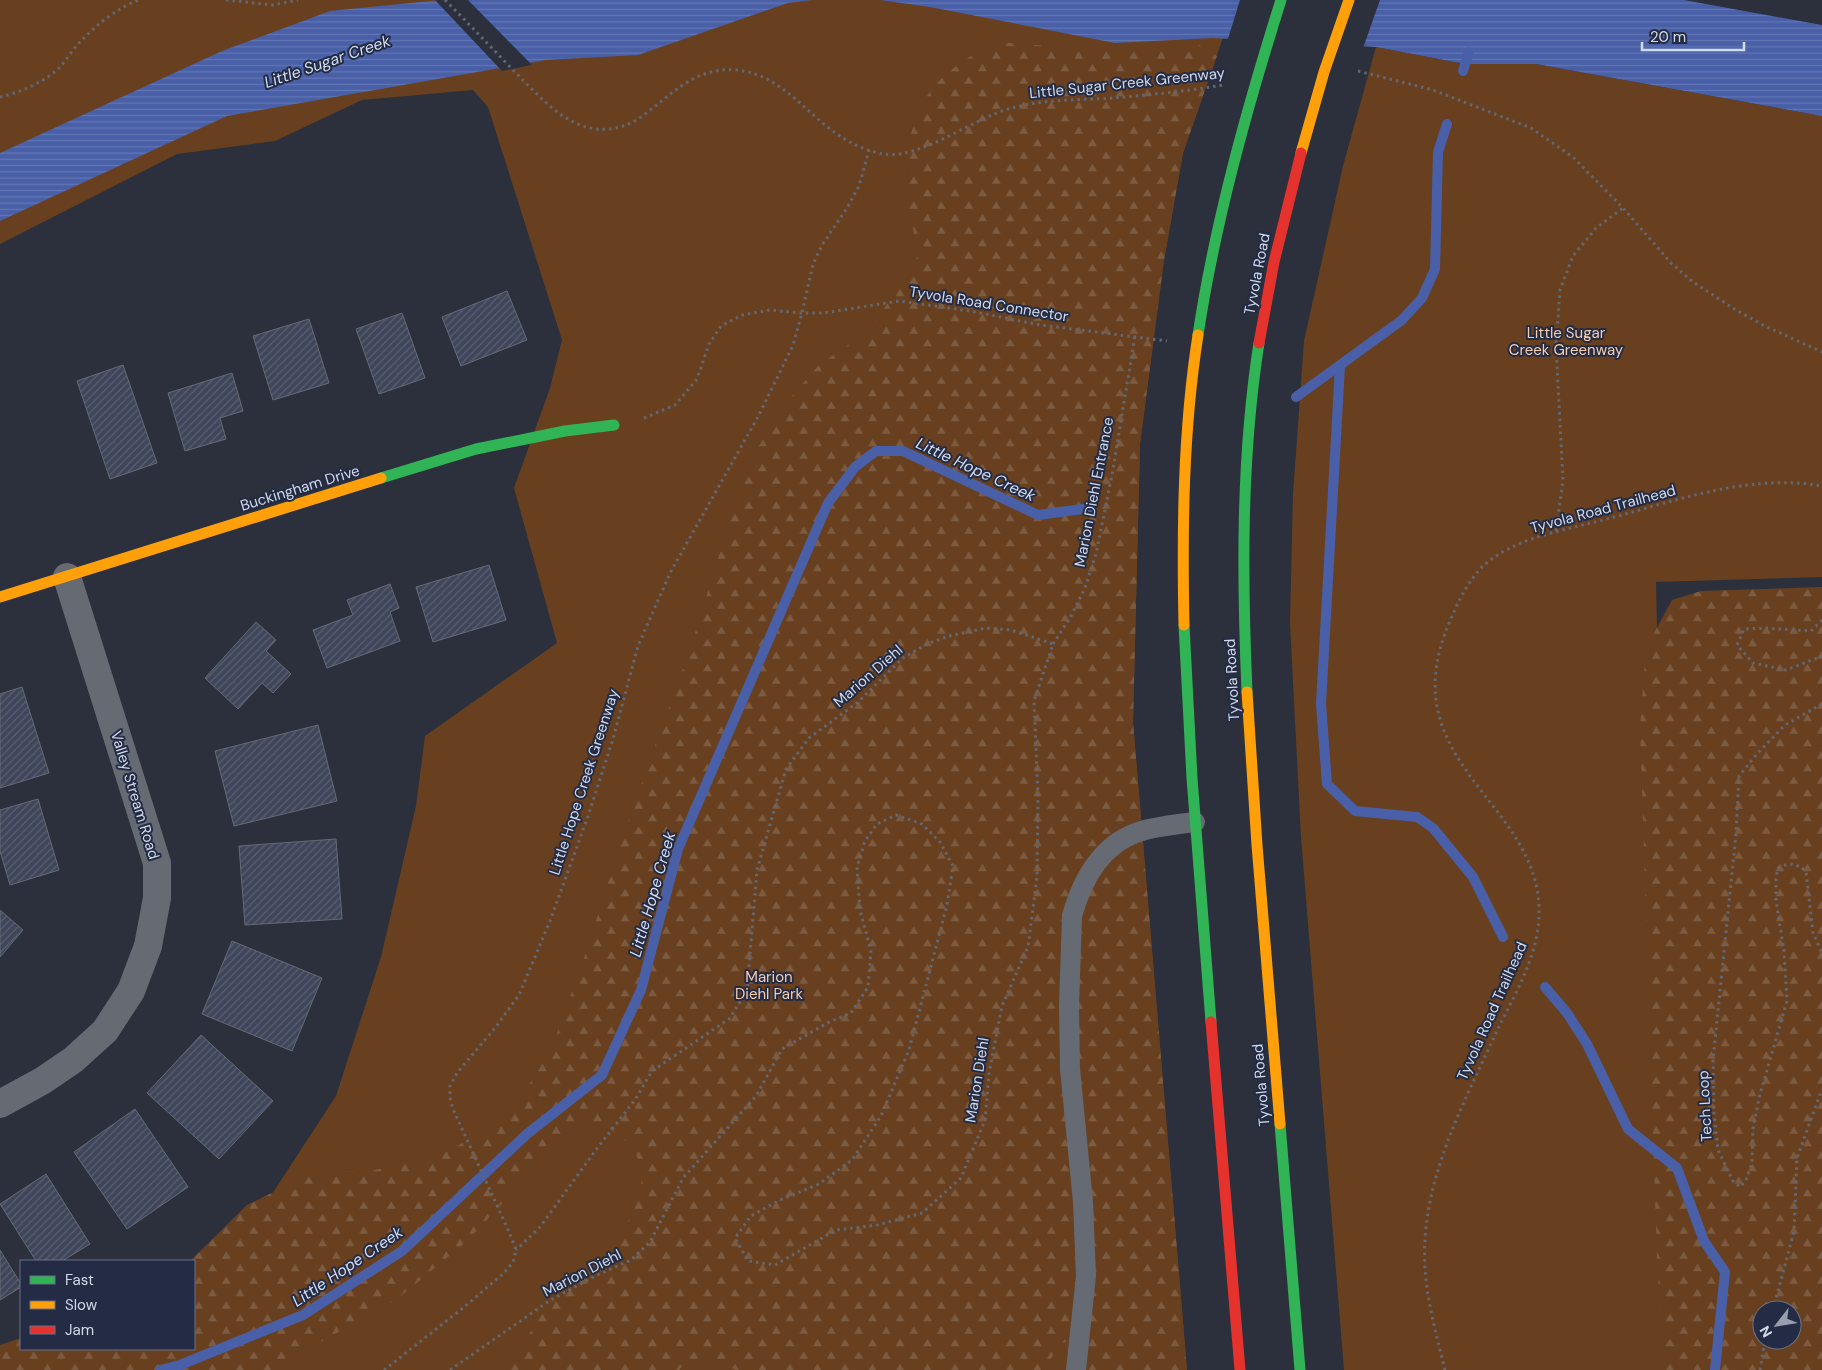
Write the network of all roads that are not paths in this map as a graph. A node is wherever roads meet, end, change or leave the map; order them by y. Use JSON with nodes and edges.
{"nodes":[{"id":1,"x":1282,"y":0,"type":"edge"},
{"id":2,"x":1349,"y":0,"type":"edge"},
{"id":3,"x":614,"y":425,"type":"road end"},
{"id":4,"x":67,"y":577,"type":"junction"},
{"id":5,"x":0,"y":597,"type":"edge"},
{"id":6,"x":1195,"y":822,"type":"junction"},
{"id":7,"x":0,"y":1104,"type":"edge"},
{"id":8,"x":1076,"y":1370,"type":"edge"},
{"id":9,"x":1240,"y":1370,"type":"edge"},
{"id":10,"x":1300,"y":1370,"type":"edge"}],
"edges":[{"from":1,"to":6,"type":"main road"},
{"from":2,"to":10,"type":"main road","name":"Tyvola Road"},
{"from":3,"to":4,"type":"main road","name":"Buckingham Drive"},
{"from":4,"to":5,"type":"main road","name":"Buckingham Drive"},
{"from":4,"to":7,"type":"street","name":"Valley Stream Road"},
{"from":6,"to":8,"type":"lane"},
{"from":6,"to":9,"type":"main road"}]}
